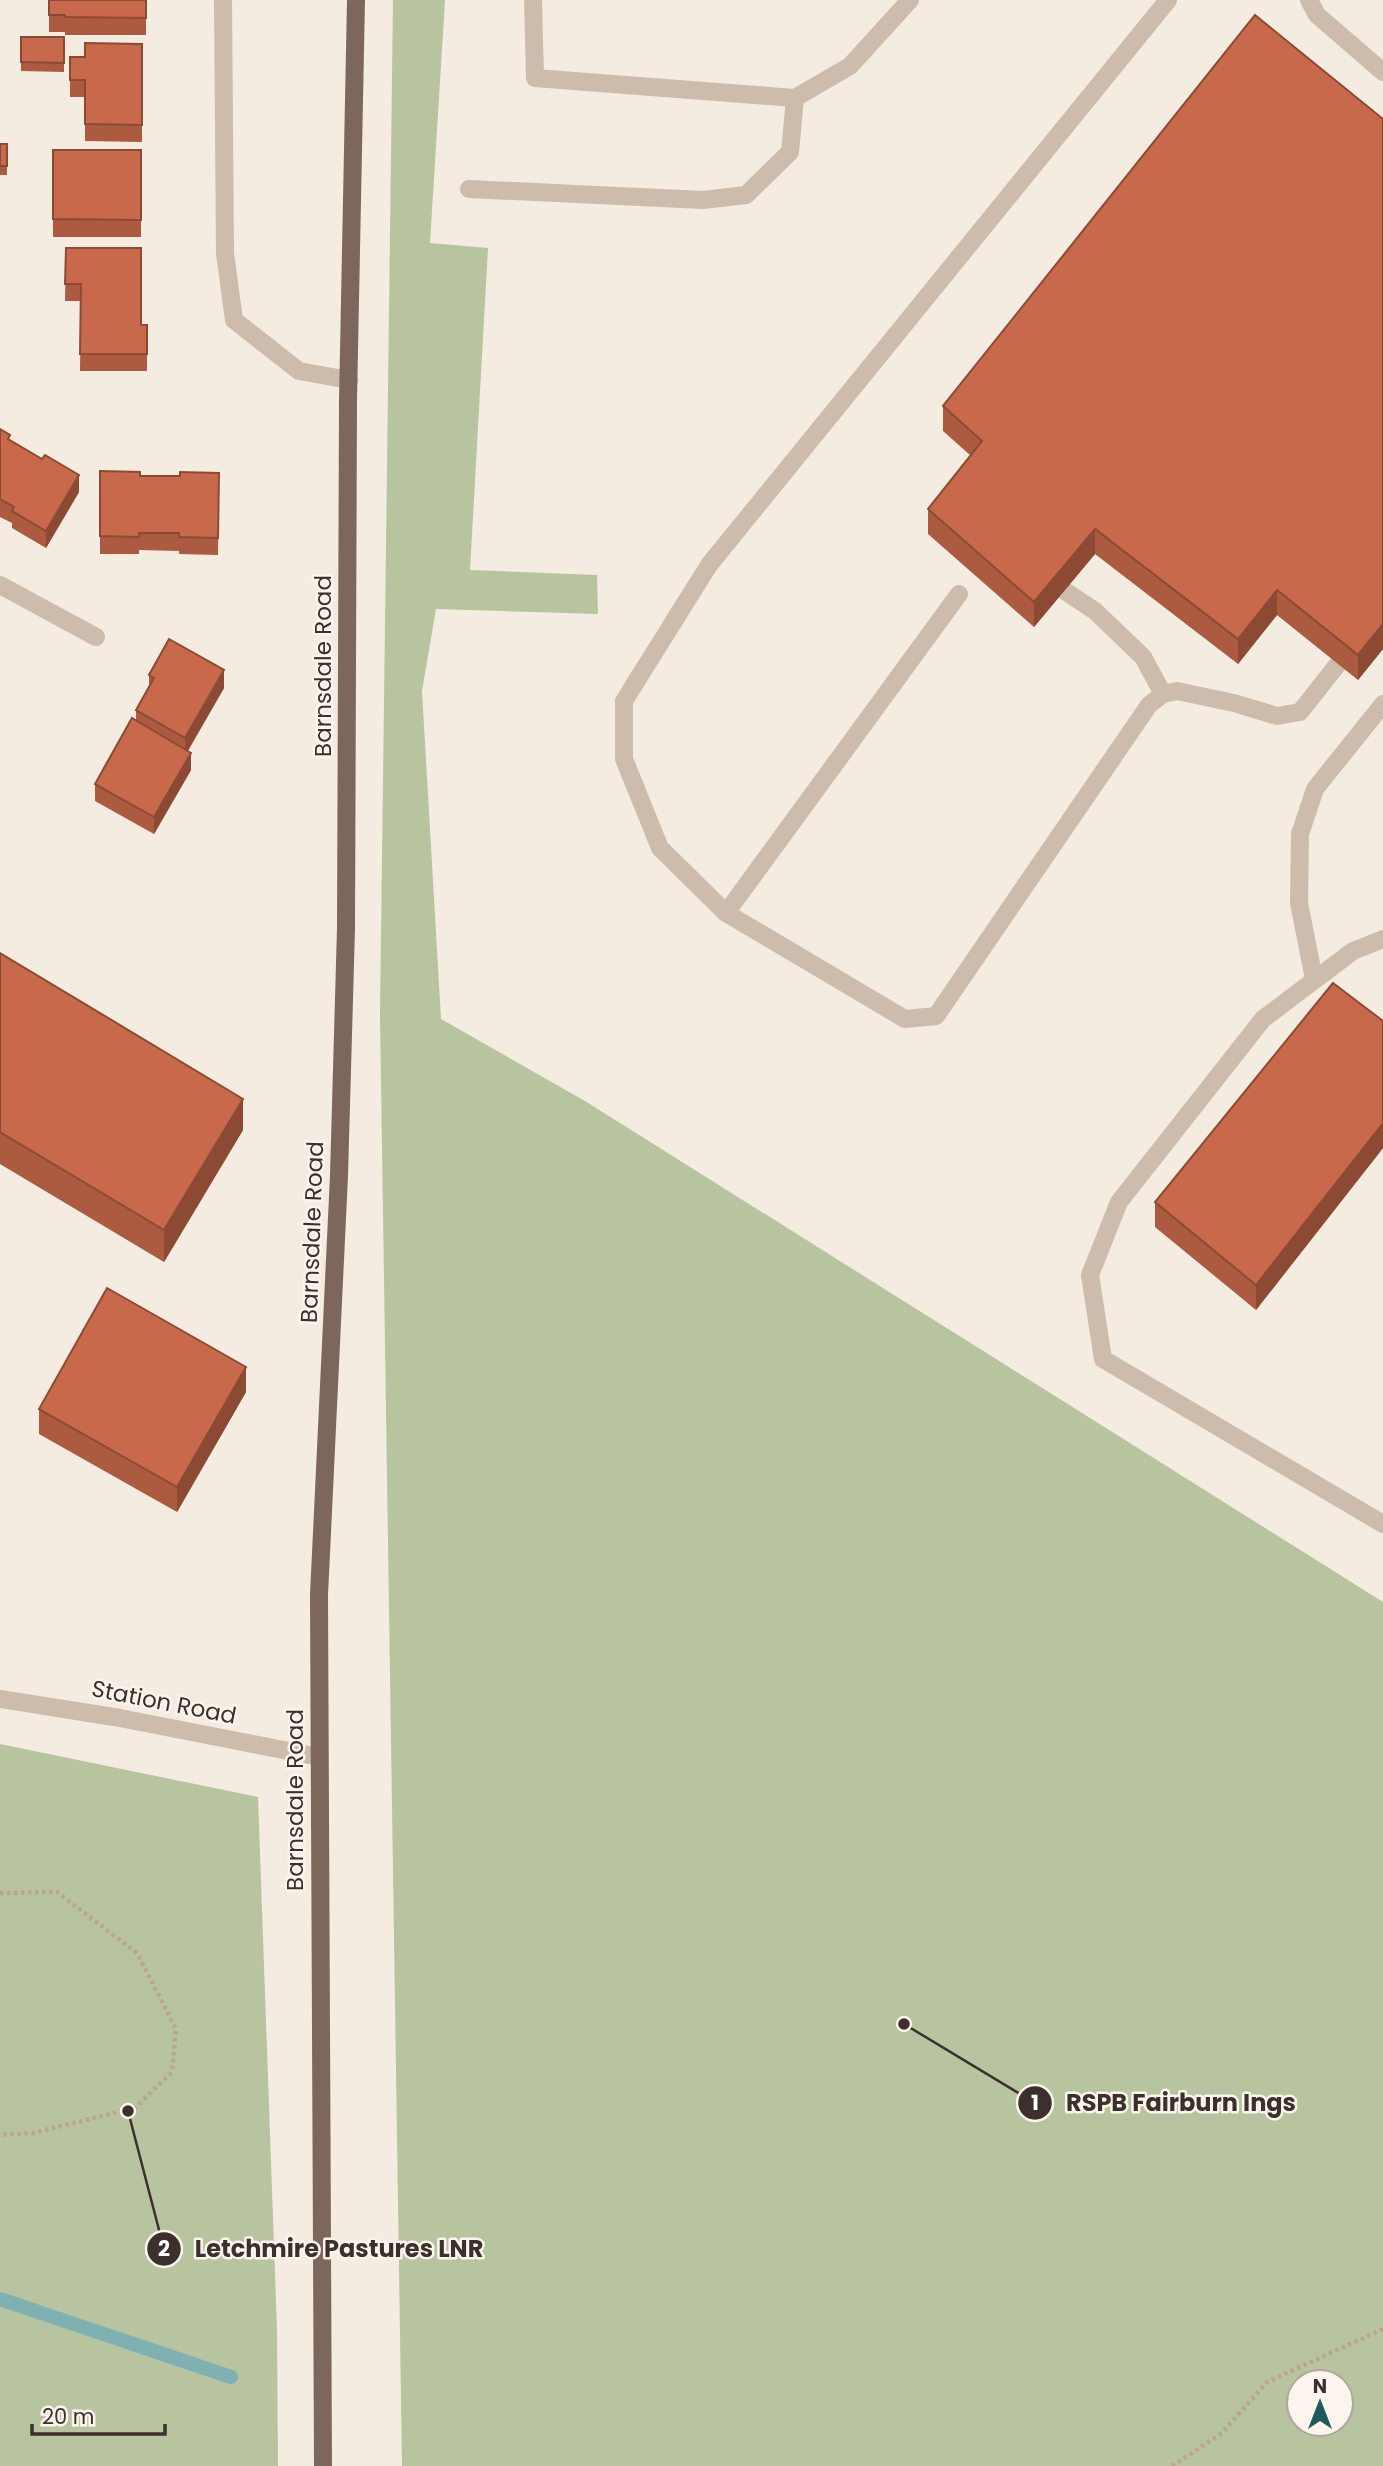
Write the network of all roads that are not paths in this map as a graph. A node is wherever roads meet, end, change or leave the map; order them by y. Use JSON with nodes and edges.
{"nodes":[{"id":1,"x":223,"y":0,"type":"edge"},
{"id":2,"x":356,"y":0,"type":"edge"},
{"id":3,"x":533,"y":0,"type":"edge"},
{"id":4,"x":910,"y":0,"type":"edge"},
{"id":5,"x":1168,"y":0,"type":"edge"},
{"id":6,"x":1309,"y":0,"type":"edge"},
{"id":7,"x":1383,"y":72,"type":"edge"},
{"id":8,"x":795,"y":98,"type":"junction"},
{"id":9,"x":470,"y":189,"type":"dead end"},
{"id":10,"x":349,"y":380,"type":"junction"},
{"id":11,"x":0,"y":585,"type":"edge"},
{"id":12,"x":1065,"y":591,"type":"edge"},
{"id":13,"x":959,"y":594,"type":"dead end"},
{"id":14,"x":96,"y":636,"type":"dead end"},
{"id":15,"x":1338,"y":664,"type":"edge"},
{"id":16,"x":1163,"y":694,"type":"junction"},
{"id":17,"x":1383,"y":704,"type":"edge"},
{"id":18,"x":726,"y":913,"type":"junction"},
{"id":19,"x":1382,"y":942,"type":"edge"},
{"id":20,"x":1314,"y":979,"type":"junction"},
{"id":21,"x":1383,"y":1524,"type":"edge"},
{"id":22,"x":0,"y":1699,"type":"edge"},
{"id":23,"x":319,"y":1757,"type":"junction"},
{"id":24,"x":323,"y":2466,"type":"edge"}],
"edges":[{"from":1,"to":10,"type":"street"},
{"from":2,"to":10,"type":"main road","name":"Barnsdale Road"},
{"from":3,"to":8,"type":"street"},
{"from":4,"to":8,"type":"street"},
{"from":5,"to":18,"type":"street"},
{"from":6,"to":7,"type":"street"},
{"from":8,"to":9,"type":"street"},
{"from":10,"to":23,"type":"main road","name":"Barnsdale Road"},
{"from":11,"to":14,"type":"street"},
{"from":12,"to":16,"type":"street"},
{"from":13,"to":18,"type":"street"},
{"from":15,"to":16,"type":"street"},
{"from":16,"to":18,"type":"street"},
{"from":17,"to":20,"type":"street"},
{"from":19,"to":20,"type":"street"},
{"from":20,"to":21,"type":"street"},
{"from":22,"to":23,"type":"street","name":"Station Road"},
{"from":23,"to":24,"type":"main road","name":"Barnsdale Road"}]}
